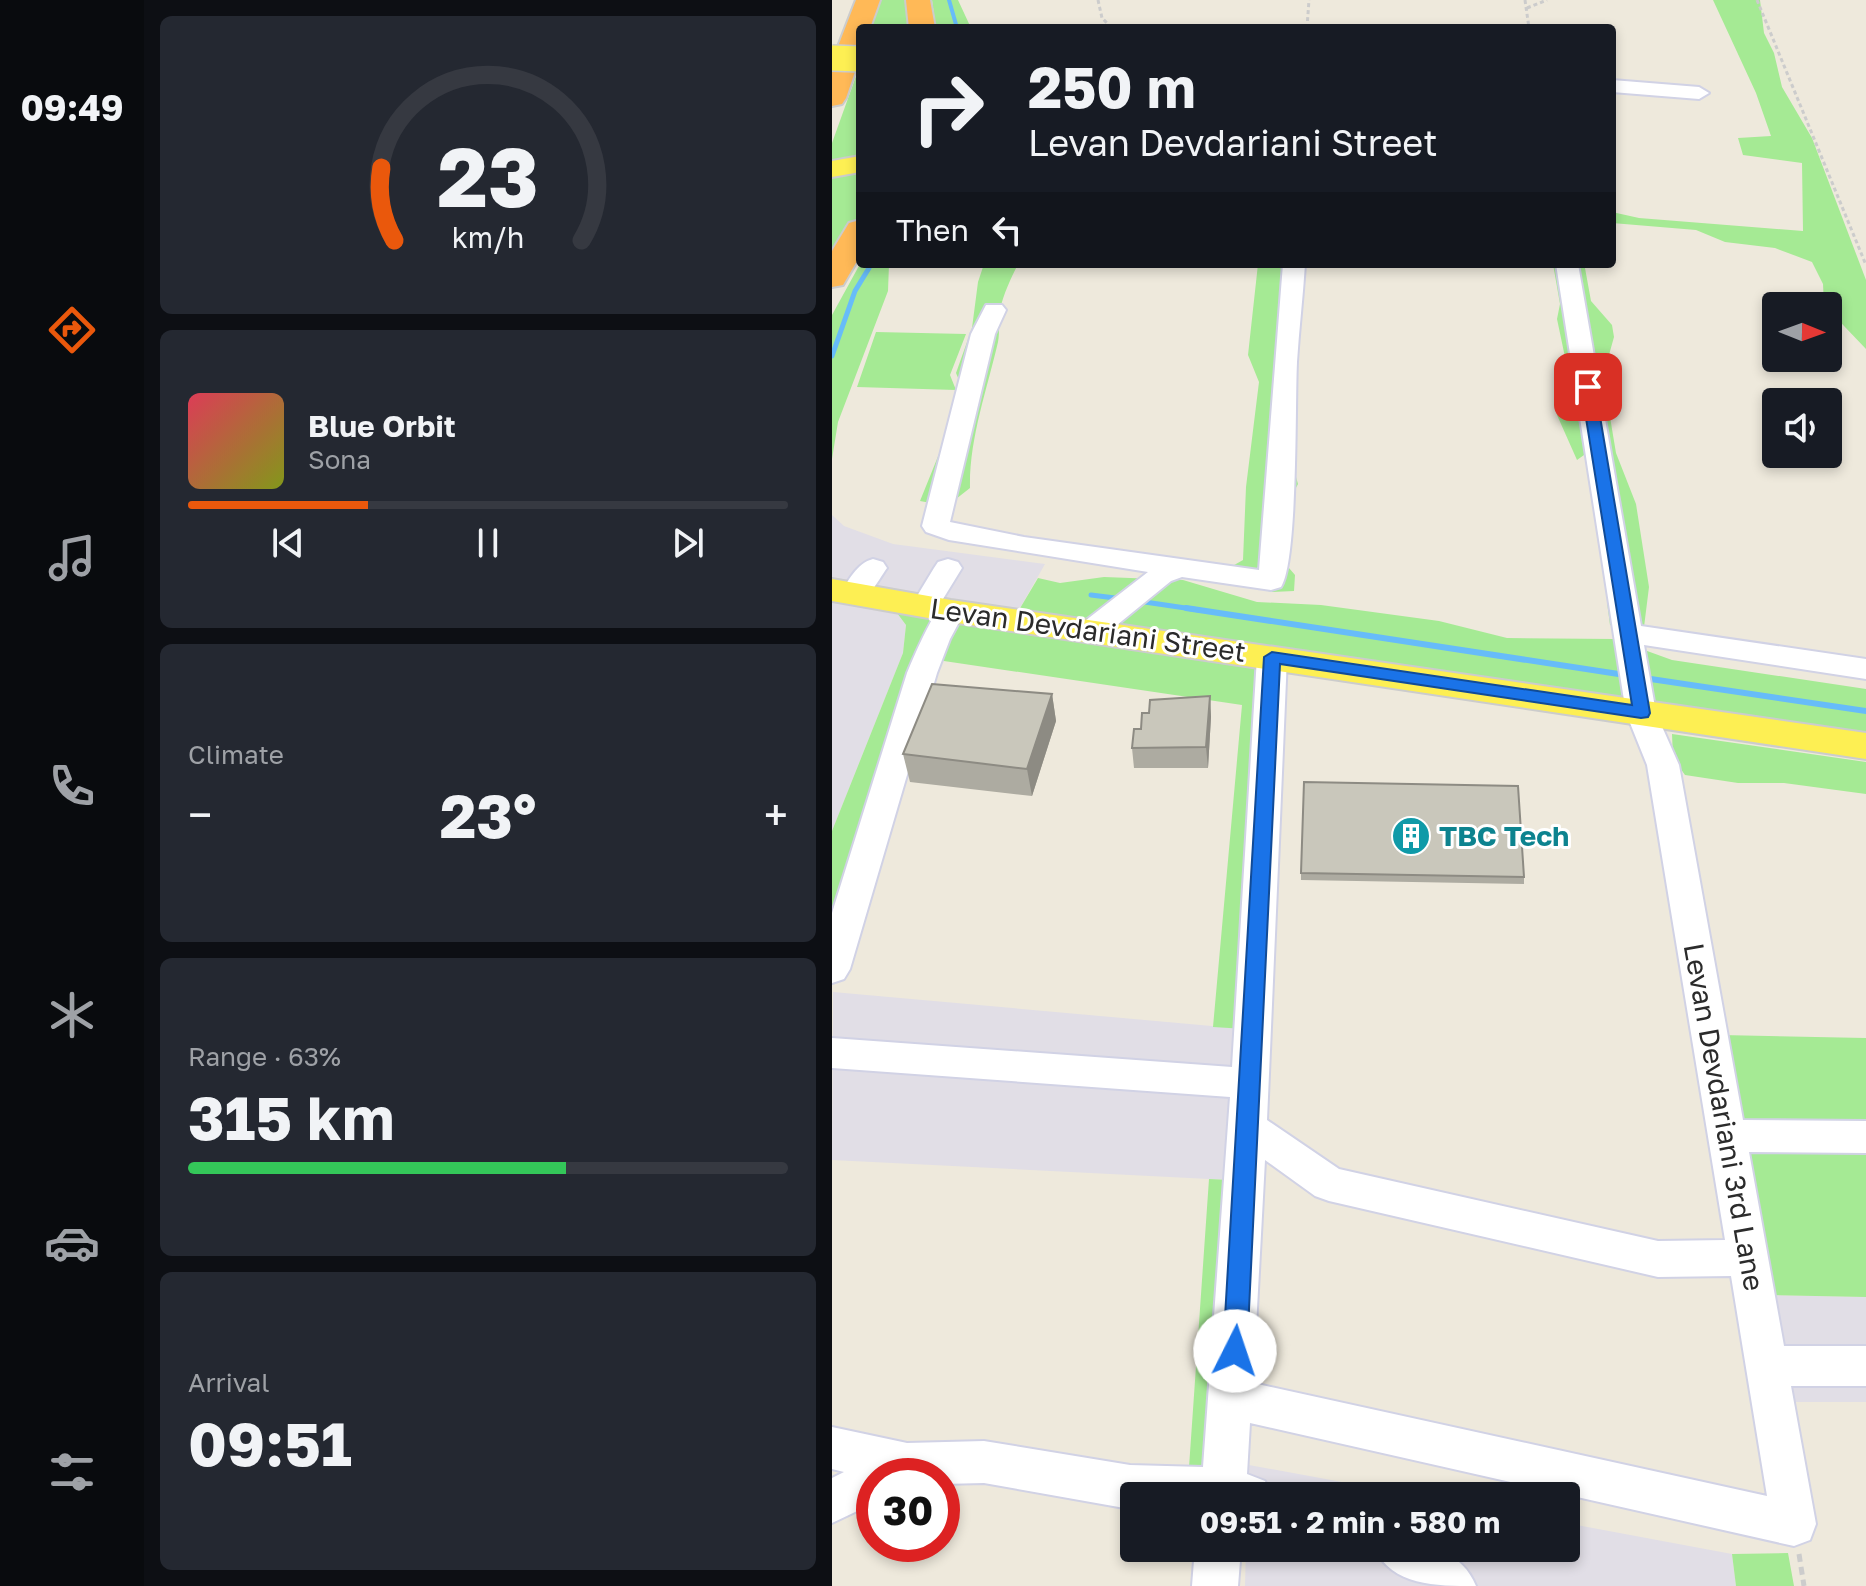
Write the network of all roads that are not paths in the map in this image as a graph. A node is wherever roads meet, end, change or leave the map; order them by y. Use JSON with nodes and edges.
{"nodes":[{"id":1,"x":868,"y":0,"type":"edge"},
{"id":2,"x":918,"y":0,"type":"edge"},
{"id":3,"x":859,"y":24,"type":"edge"},
{"id":4,"x":921,"y":24,"type":"edge"},
{"id":5,"x":856,"y":33,"type":"edge"},
{"id":6,"x":832,"y":58,"type":"edge"},
{"id":7,"x":856,"y":59,"type":"edge"},
{"id":8,"x":1616,"y":86,"type":"edge"},
{"id":9,"x":1699,"y":93,"type":"dead end"},
{"id":10,"x":832,"y":98,"type":"edge"},
{"id":11,"x":856,"y":236,"type":"edge"},
{"id":12,"x":1294,"y":268,"type":"edge"},
{"id":13,"x":1568,"y":268,"type":"edge"},
{"id":14,"x":832,"y":278,"type":"edge"},
{"id":15,"x":994,"y":310,"type":"dead end"},
{"id":16,"x":948,"y":568,"type":"dead end"},
{"id":17,"x":1179,"y":568,"type":"junction"},
{"id":18,"x":853,"y":584,"type":"edge"},
{"id":19,"x":938,"y":608,"type":"junction"},
{"id":20,"x":1091,"y":631,"type":"junction"},
{"id":21,"x":1628,"y":633,"type":"junction"},
{"id":22,"x":1272,"y":657,"type":"junction"},
{"id":23,"x":1866,"y":669,"type":"edge"},
{"id":24,"x":1641,"y":713,"type":"junction"},
{"id":25,"x":1866,"y":746,"type":"edge"},
{"id":26,"x":832,"y":969,"type":"edge"},
{"id":27,"x":832,"y":1053,"type":"edge"},
{"id":28,"x":1248,"y":1083,"type":"junction"},
{"id":29,"x":1246,"y":1126,"type":"junction"},
{"id":30,"x":1727,"y":1136,"type":"junction"},
{"id":31,"x":1866,"y":1137,"type":"edge"},
{"id":32,"x":1748,"y":1258,"type":"junction"},
{"id":33,"x":1767,"y":1366,"type":"junction"},
{"id":34,"x":1866,"y":1366,"type":"edge"},
{"id":35,"x":1232,"y":1399,"type":"junction"},
{"id":36,"x":832,"y":1448,"type":"edge"},
{"id":37,"x":856,"y":1459,"type":"edge"},
{"id":38,"x":960,"y":1465,"type":"edge"},
{"id":39,"x":1232,"y":1482,"type":"edge"},
{"id":40,"x":1120,"y":1485,"type":"edge"},
{"id":41,"x":856,"y":1489,"type":"edge"},
{"id":42,"x":832,"y":1501,"type":"edge"},
{"id":43,"x":1217,"y":1562,"type":"edge"},
{"id":44,"x":1418,"y":1562,"type":"edge"},
{"id":45,"x":1215,"y":1586,"type":"edge"},
{"id":46,"x":1453,"y":1586,"type":"edge"}],
"edges":[{"from":1,"to":3,"type":"highway"},
{"from":2,"to":4,"type":"highway"},
{"from":5,"to":10,"type":"highway"},
{"from":6,"to":7,"type":"main road","bridge":true},
{"from":8,"to":9,"type":"street"},
{"from":11,"to":14,"type":"highway"},
{"from":12,"to":17,"type":"street"},
{"from":13,"to":21,"type":"street","name":"Levan Devdariani 3rd Lane"},
{"from":15,"to":17,"type":"street"},
{"from":16,"to":19,"type":"street"},
{"from":17,"to":20,"type":"street"},
{"from":18,"to":19,"type":"main road","name":"Levan Devdariani Street"},
{"from":19,"to":20,"type":"main road","name":"Levan Devdariani Street"},
{"from":19,"to":26,"type":"street"},
{"from":20,"to":22,"type":"main road","name":"Levan Devdariani Street"},
{"from":21,"to":23,"type":"street"},
{"from":21,"to":24,"type":"street","name":"Levan Devdariani 3rd Lane"},
{"from":22,"to":24,"type":"main road","name":"Levan Devdariani Street"},
{"from":22,"to":28,"type":"street"},
{"from":24,"to":25,"type":"main road","name":"Levan Devdariani Street"},
{"from":24,"to":30,"type":"street","name":"Levan Devdariani 3rd Lane"},
{"from":27,"to":28,"type":"street"},
{"from":28,"to":29,"type":"street"},
{"from":29,"to":32,"type":"street"},
{"from":29,"to":35,"type":"street"},
{"from":30,"to":31,"type":"street"},
{"from":30,"to":32,"type":"street","name":"Levan Devdariani 3rd Lane"},
{"from":32,"to":33,"type":"street","name":"Levan Devdariani 3rd Lane"},
{"from":33,"to":34,"type":"street"},
{"from":33,"to":35,"type":"street","name":"Levan Devdariani 3rd Lane"},
{"from":35,"to":39,"type":"street"},
{"from":36,"to":37,"type":"street"},
{"from":38,"to":40,"type":"street"},
{"from":41,"to":42,"type":"street"},
{"from":43,"to":45,"type":"street"},
{"from":44,"to":46,"type":"street"}]}
